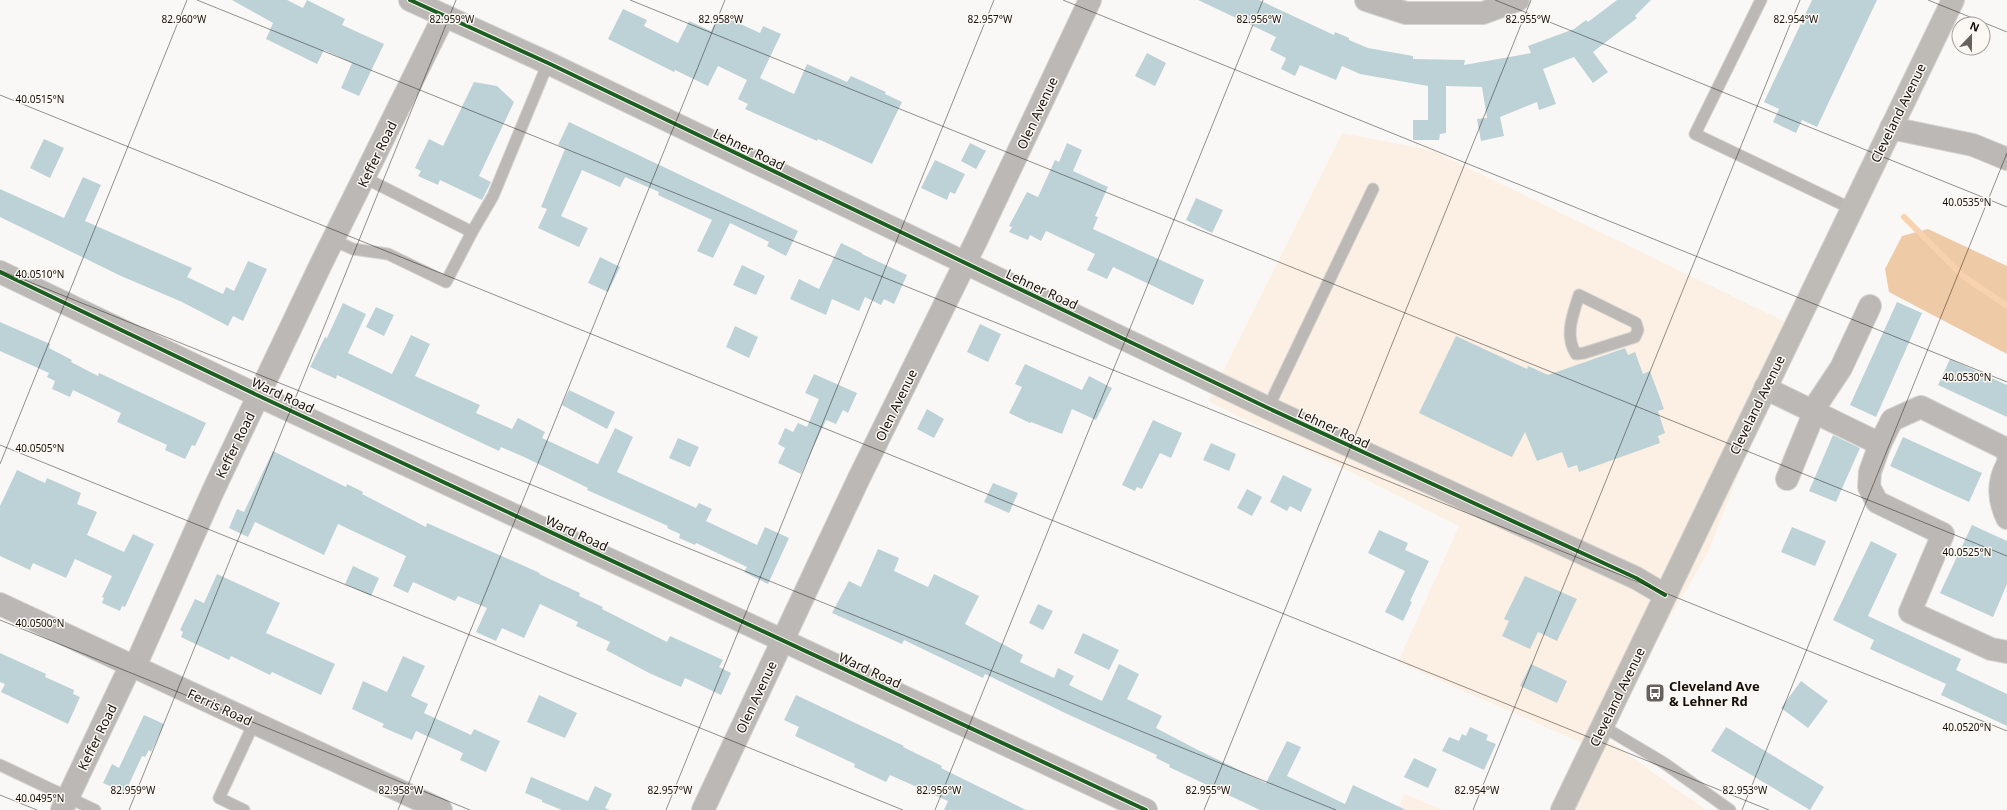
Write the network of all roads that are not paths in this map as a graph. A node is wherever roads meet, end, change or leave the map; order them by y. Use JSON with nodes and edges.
{"nodes":[{"id":1,"x":410,"y":0,"type":"edge"},
{"id":2,"x":1090,"y":0,"type":"edge"},
{"id":3,"x":1366,"y":0,"type":"edge"},
{"id":4,"x":1518,"y":0,"type":"edge"},
{"id":5,"x":1761,"y":0,"type":"edge"},
{"id":6,"x":1953,"y":0,"type":"edge"},
{"id":7,"x":440,"y":9,"type":"edge"},
{"id":8,"x":548,"y":63,"type":"junction"},
{"id":9,"x":1891,"y":128,"type":"junction"},
{"id":10,"x":2007,"y":159,"type":"edge"},
{"id":11,"x":365,"y":178,"type":"junction"},
{"id":12,"x":1373,"y":189,"type":"dead end"},
{"id":13,"x":1852,"y":209,"type":"junction"},
{"id":14,"x":472,"y":232,"type":"junction"},
{"id":15,"x":333,"y":240,"type":"junction"},
{"id":16,"x":965,"y":264,"type":"junction"},
{"id":17,"x":0,"y":272,"type":"edge"},
{"id":18,"x":1579,"y":295,"type":"joint"},
{"id":19,"x":1870,"y":306,"type":"dead end"},
{"id":20,"x":1765,"y":388,"type":"junction"},
{"id":21,"x":259,"y":396,"type":"junction"},
{"id":22,"x":1268,"y":408,"type":"junction"},
{"id":23,"x":1814,"y":412,"type":"junction"},
{"id":24,"x":1880,"y":444,"type":"junction"},
{"id":25,"x":2007,"y":453,"type":"edge"},
{"id":26,"x":2007,"y":466,"type":"edge"},
{"id":27,"x":1787,"y":479,"type":"dead end"},
{"id":28,"x":2007,"y":518,"type":"edge"},
{"id":29,"x":1665,"y":595,"type":"junction"},
{"id":30,"x":0,"y":604,"type":"edge"},
{"id":31,"x":783,"y":640,"type":"junction"},
{"id":32,"x":2007,"y":652,"type":"edge"},
{"id":33,"x":132,"y":667,"type":"junction"},
{"id":34,"x":254,"y":723,"type":"junction"},
{"id":35,"x":1602,"y":726,"type":"junction"},
{"id":36,"x":0,"y":765,"type":"edge"},
{"id":37,"x":65,"y":804,"type":"edge"},
{"id":38,"x":95,"y":810,"type":"edge"},
{"id":39,"x":244,"y":810,"type":"edge"},
{"id":40,"x":441,"y":810,"type":"edge"},
{"id":41,"x":703,"y":810,"type":"edge"},
{"id":42,"x":1146,"y":810,"type":"edge"},
{"id":43,"x":1562,"y":810,"type":"edge"},
{"id":44,"x":1730,"y":810,"type":"edge"}],
"edges":[{"from":1,"to":7,"type":"street","name":"Lehner Road"},
{"from":2,"to":16,"type":"street","name":"Olen Avenue"},
{"from":3,"to":4,"type":"street"},
{"from":5,"to":13,"type":"lane"},
{"from":6,"to":9,"type":"main road","name":"Cleveland Avenue"},
{"from":7,"to":8,"type":"street","name":"Lehner Road"},
{"from":7,"to":11,"type":"street","name":"Keffer Road"},
{"from":8,"to":14,"type":"lane"},
{"from":8,"to":16,"type":"street","name":"Lehner Road"},
{"from":9,"to":10,"type":"street"},
{"from":9,"to":13,"type":"main road","name":"Cleveland Avenue"},
{"from":11,"to":14,"type":"lane"},
{"from":11,"to":15,"type":"street","name":"Keffer Road"},
{"from":12,"to":22,"type":"lane"},
{"from":13,"to":20,"type":"main road","name":"Cleveland Avenue"},
{"from":14,"to":15,"type":"lane"},
{"from":15,"to":21,"type":"street","name":"Keffer Road"},
{"from":16,"to":22,"type":"street","name":"Lehner Road"},
{"from":16,"to":31,"type":"street","name":"Olen Avenue"},
{"from":17,"to":21,"type":"street","name":"Ward Road"},
{"from":18,"to":18,"type":"lane"},
{"from":19,"to":23,"type":"street"},
{"from":20,"to":23,"type":"street"},
{"from":20,"to":29,"type":"main road","name":"Cleveland Avenue"},
{"from":21,"to":31,"type":"street","name":"Ward Road"},
{"from":21,"to":33,"type":"street","name":"Keffer Road"},
{"from":22,"to":29,"type":"street","name":"Lehner Road"},
{"from":23,"to":24,"type":"street"},
{"from":23,"to":27,"type":"street"},
{"from":24,"to":25,"type":"street"},
{"from":24,"to":32,"type":"street"},
{"from":26,"to":28,"type":"street"},
{"from":29,"to":35,"type":"main road","name":"Cleveland Avenue"},
{"from":30,"to":33,"type":"main road","name":"Ferris Road"},
{"from":31,"to":41,"type":"street","name":"Olen Avenue"},
{"from":31,"to":42,"type":"street","name":"Ward Road"},
{"from":33,"to":34,"type":"main road","name":"Ferris Road"},
{"from":33,"to":37,"type":"street","name":"Keffer Road"},
{"from":34,"to":39,"type":"lane"},
{"from":34,"to":40,"type":"main road","name":"Ferris Road"},
{"from":35,"to":43,"type":"main road","name":"Cleveland Avenue"},
{"from":35,"to":44,"type":"lane"},
{"from":36,"to":37,"type":"lane"},
{"from":37,"to":38,"type":"lane"}]}
